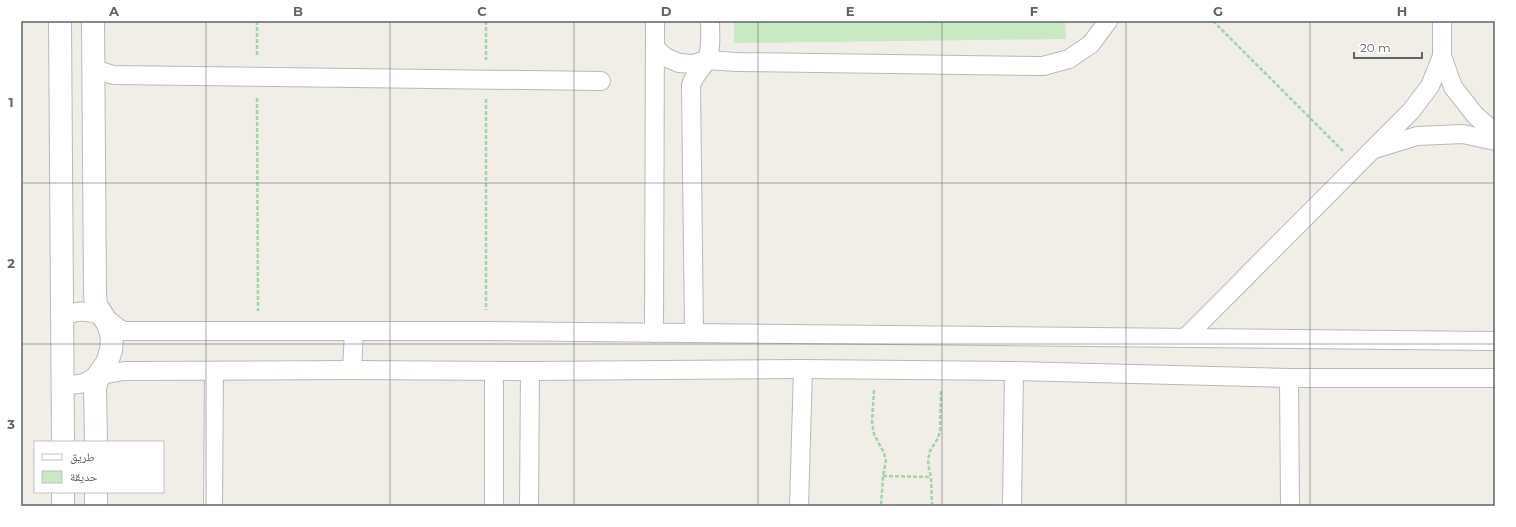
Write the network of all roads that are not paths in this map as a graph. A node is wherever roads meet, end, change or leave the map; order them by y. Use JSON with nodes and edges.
{"nodes":[{"id":1,"x":60,"y":21,"type":"edge"},
{"id":2,"x":93,"y":21,"type":"edge"},
{"id":3,"x":655,"y":21,"type":"edge"},
{"id":4,"x":710,"y":21,"type":"edge"},
{"id":5,"x":1108,"y":21,"type":"edge"},
{"id":6,"x":1442,"y":21,"type":"edge"},
{"id":7,"x":655,"y":48,"type":"junction"},
{"id":8,"x":1442,"y":56,"type":"junction"},
{"id":9,"x":706,"y":60,"type":"junction"},
{"id":10,"x":94,"y":69,"type":"junction"},
{"id":11,"x":601,"y":80,"type":"dead end"},
{"id":12,"x":1495,"y":133,"type":"edge"},
{"id":13,"x":1495,"y":141,"type":"edge"},
{"id":14,"x":1372,"y":150,"type":"junction"},
{"id":15,"x":62,"y":318,"type":"junction"},
{"id":16,"x":104,"y":318,"type":"junction"},
{"id":17,"x":354,"y":331,"type":"junction"},
{"id":18,"x":654,"y":333,"type":"junction"},
{"id":19,"x":694,"y":333,"type":"junction"},
{"id":20,"x":1185,"y":338,"type":"junction"},
{"id":21,"x":1495,"y":341,"type":"edge"},
{"id":22,"x":803,"y":369,"type":"junction"},
{"id":23,"x":352,"y":370,"type":"junction"},
{"id":24,"x":214,"y":371,"type":"junction"},
{"id":25,"x":494,"y":371,"type":"junction"},
{"id":26,"x":530,"y":371,"type":"junction"},
{"id":27,"x":1014,"y":371,"type":"junction"},
{"id":28,"x":99,"y":374,"type":"junction"},
{"id":29,"x":62,"y":377,"type":"junction"},
{"id":30,"x":1289,"y":378,"type":"junction"},
{"id":31,"x":1495,"y":378,"type":"edge"},
{"id":32,"x":63,"y":441,"type":"edge"},
{"id":33,"x":96,"y":441,"type":"edge"},
{"id":34,"x":63,"y":493,"type":"edge"},
{"id":35,"x":96,"y":493,"type":"edge"},
{"id":36,"x":63,"y":506,"type":"edge"},
{"id":37,"x":96,"y":506,"type":"edge"},
{"id":38,"x":213,"y":506,"type":"edge"},
{"id":39,"x":494,"y":506,"type":"edge"},
{"id":40,"x":529,"y":506,"type":"edge"},
{"id":41,"x":799,"y":506,"type":"edge"},
{"id":42,"x":1012,"y":506,"type":"edge"},
{"id":43,"x":1290,"y":506,"type":"edge"}],
"edges":[{"from":1,"to":15,"type":"street"},
{"from":2,"to":10,"type":"street"},
{"from":3,"to":7,"type":"street"},
{"from":4,"to":9,"type":"street"},
{"from":5,"to":9,"type":"street"},
{"from":6,"to":8,"type":"street"},
{"from":7,"to":9,"type":"street"},
{"from":7,"to":18,"type":"street"},
{"from":8,"to":12,"type":"street"},
{"from":8,"to":14,"type":"street"},
{"from":9,"to":19,"type":"street"},
{"from":10,"to":11,"type":"street"},
{"from":10,"to":16,"type":"street"},
{"from":13,"to":14,"type":"street"},
{"from":14,"to":20,"type":"street"},
{"from":15,"to":16,"type":"street"},
{"from":15,"to":29,"type":"street"},
{"from":16,"to":17,"type":"street"},
{"from":16,"to":28,"type":"street"},
{"from":17,"to":18,"type":"street"},
{"from":17,"to":23,"type":"street"},
{"from":18,"to":19,"type":"street"},
{"from":19,"to":20,"type":"street"},
{"from":20,"to":21,"type":"street"},
{"from":22,"to":26,"type":"street"},
{"from":22,"to":27,"type":"street"},
{"from":22,"to":41,"type":"street"},
{"from":23,"to":24,"type":"street"},
{"from":23,"to":25,"type":"street"},
{"from":24,"to":28,"type":"street"},
{"from":24,"to":38,"type":"street"},
{"from":25,"to":26,"type":"street"},
{"from":25,"to":39,"type":"street"},
{"from":26,"to":40,"type":"street"},
{"from":27,"to":30,"type":"street"},
{"from":27,"to":42,"type":"street"},
{"from":28,"to":29,"type":"street"},
{"from":28,"to":33,"type":"street"},
{"from":29,"to":32,"type":"street"},
{"from":30,"to":31,"type":"street"},
{"from":30,"to":43,"type":"street"},
{"from":34,"to":36,"type":"street"},
{"from":35,"to":37,"type":"street"}]}
